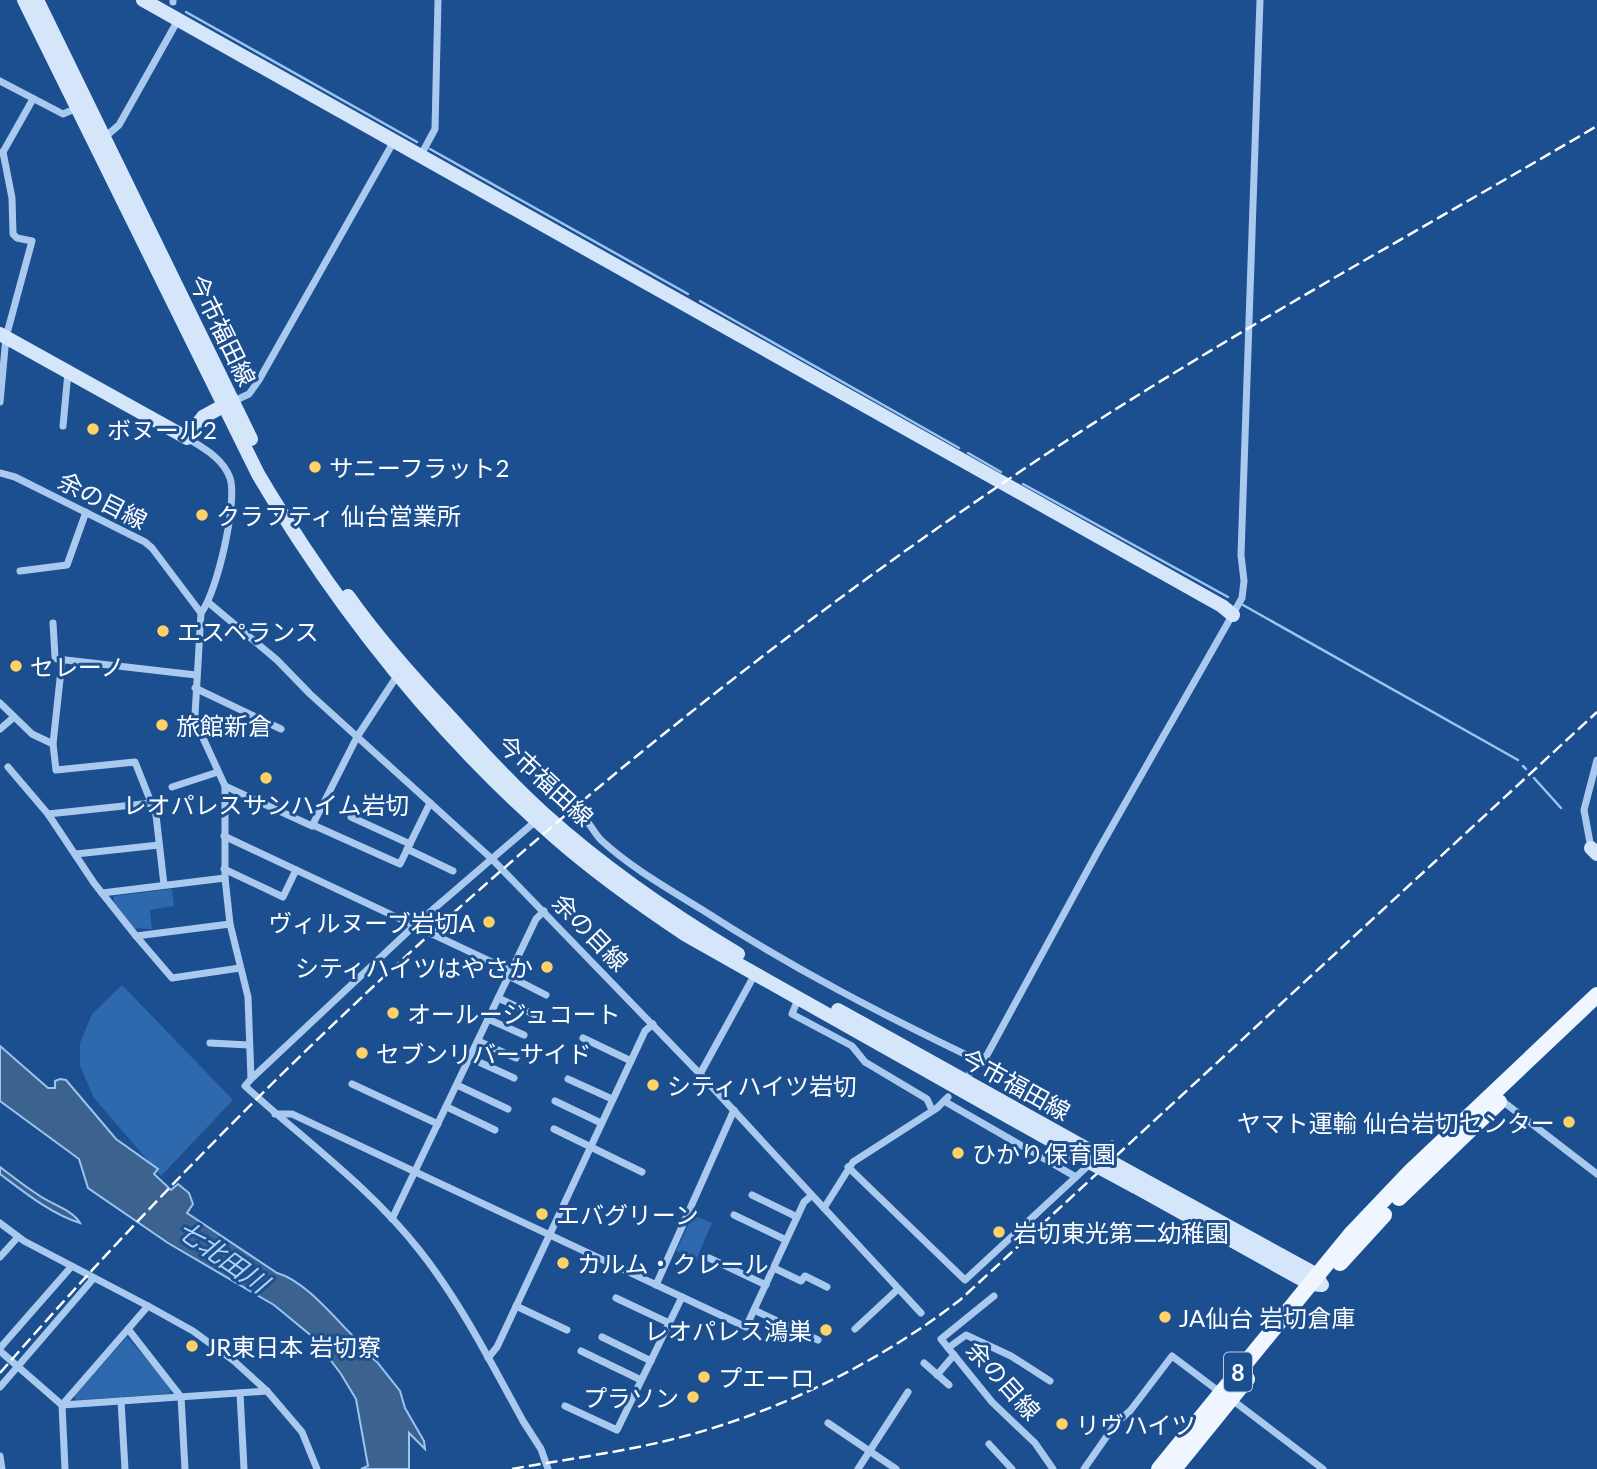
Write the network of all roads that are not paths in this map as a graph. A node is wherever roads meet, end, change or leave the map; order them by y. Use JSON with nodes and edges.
{"nodes":[{"id":1,"x":24,"y":0,"type":"edge"},
{"id":2,"x":37,"y":0,"type":"edge"},
{"id":3,"x":144,"y":0,"type":"edge"},
{"id":4,"x":439,"y":0,"type":"edge"},
{"id":5,"x":1260,"y":0,"type":"edge"},
{"id":6,"x":173,"y":7,"type":"edge"},
{"id":7,"x":0,"y":80,"type":"edge"},
{"id":8,"x":33,"y":99,"type":"junction"},
{"id":9,"x":77,"y":108,"type":"junction"},
{"id":10,"x":105,"y":137,"type":"junction"},
{"id":11,"x":394,"y":141,"type":"junction"},
{"id":12,"x":2,"y":153,"type":"edge"},
{"id":13,"x":421,"y":155,"type":"junction"},
{"id":14,"x":3,"y":336,"type":"edge"},
{"id":15,"x":68,"y":372,"type":"junction"},
{"id":16,"x":0,"y":402,"type":"edge"},
{"id":17,"x":228,"y":404,"type":"junction"},
{"id":18,"x":63,"y":426,"type":"dead end"},
{"id":19,"x":187,"y":438,"type":"junction"},
{"id":20,"x":0,"y":473,"type":"edge"},
{"id":21,"x":86,"y":512,"type":"junction"},
{"id":22,"x":20,"y":571,"type":"dead end"},
{"id":23,"x":205,"y":608,"type":"junction"},
{"id":24,"x":1233,"y":615,"type":"junction"},
{"id":25,"x":53,"y":623,"type":"dead end"},
{"id":26,"x":62,"y":661,"type":"junction"},
{"id":27,"x":196,"y":675,"type":"junction"},
{"id":28,"x":397,"y":676,"type":"junction"},
{"id":29,"x":195,"y":688,"type":"junction"},
{"id":30,"x":0,"y":704,"type":"edge"},
{"id":31,"x":14,"y":716,"type":"junction"},
{"id":32,"x":0,"y":729,"type":"edge"},
{"id":33,"x":281,"y":729,"type":"dead end"},
{"id":34,"x":357,"y":737,"type":"junction"},
{"id":35,"x":53,"y":744,"type":"junction"},
{"id":36,"x":1597,"y":760,"type":"edge"},
{"id":37,"x":8,"y":768,"type":"dead end"},
{"id":38,"x":218,"y":772,"type":"junction"},
{"id":39,"x":225,"y":786,"type":"junction"},
{"id":40,"x":172,"y":787,"type":"dead end"},
{"id":41,"x":152,"y":803,"type":"junction"},
{"id":42,"x":430,"y":803,"type":"junction"},
{"id":43,"x":48,"y":814,"type":"junction"},
{"id":44,"x":581,"y":815,"type":"dead end"},
{"id":45,"x":351,"y":817,"type":"dead end"},
{"id":46,"x":537,"y":820,"type":"junction"},
{"id":47,"x":313,"y":825,"type":"junction"},
{"id":48,"x":224,"y":836,"type":"junction"},
{"id":49,"x":159,"y":845,"type":"junction"},
{"id":50,"x":408,"y":847,"type":"junction"},
{"id":51,"x":1594,"y":851,"type":"edge"},
{"id":52,"x":76,"y":854,"type":"junction"},
{"id":53,"x":492,"y":859,"type":"junction"},
{"id":54,"x":224,"y":869,"type":"junction"},
{"id":55,"x":296,"y":870,"type":"junction"},
{"id":56,"x":453,"y":871,"type":"dead end"},
{"id":57,"x":225,"y":878,"type":"junction"},
{"id":58,"x":164,"y":886,"type":"junction"},
{"id":59,"x":102,"y":893,"type":"junction"},
{"id":60,"x":540,"y":914,"type":"junction"},
{"id":61,"x":230,"y":924,"type":"junction"},
{"id":62,"x":415,"y":925,"type":"junction"},
{"id":63,"x":136,"y":936,"type":"junction"},
{"id":64,"x":240,"y":968,"type":"junction"},
{"id":65,"x":510,"y":973,"type":"junction"},
{"id":66,"x":755,"y":974,"type":"junction"},
{"id":67,"x":546,"y":995,"type":"dead end"},
{"id":68,"x":1597,"y":995,"type":"edge"},
{"id":69,"x":498,"y":998,"type":"junction"},
{"id":70,"x":798,"y":999,"type":"junction"},
{"id":71,"x":1597,"y":1009,"type":"edge"},
{"id":72,"x":540,"y":1017,"type":"dead end"},
{"id":73,"x":488,"y":1019,"type":"junction"},
{"id":74,"x":649,"y":1027,"type":"junction"},
{"id":75,"x":524,"y":1035,"type":"dead end"},
{"id":76,"x":583,"y":1038,"type":"dead end"},
{"id":77,"x":478,"y":1041,"type":"junction"},
{"id":78,"x":209,"y":1043,"type":"dead end"},
{"id":79,"x":249,"y":1045,"type":"junction"},
{"id":80,"x":470,"y":1058,"type":"junction"},
{"id":81,"x":516,"y":1058,"type":"dead end"},
{"id":82,"x":631,"y":1060,"type":"junction"},
{"id":83,"x":981,"y":1062,"type":"junction"},
{"id":84,"x":700,"y":1073,"type":"junction"},
{"id":85,"x":970,"y":1073,"type":"dead end"},
{"id":86,"x":514,"y":1078,"type":"dead end"},
{"id":87,"x":251,"y":1079,"type":"junction"},
{"id":88,"x":568,"y":1079,"type":"dead end"},
{"id":89,"x":352,"y":1084,"type":"dead end"},
{"id":90,"x":457,"y":1085,"type":"junction"},
{"id":91,"x":1497,"y":1097,"type":"junction"},
{"id":92,"x":612,"y":1099,"type":"junction"},
{"id":93,"x":555,"y":1101,"type":"dead end"},
{"id":94,"x":447,"y":1107,"type":"junction"},
{"id":95,"x":508,"y":1109,"type":"dead end"},
{"id":96,"x":932,"y":1110,"type":"junction"},
{"id":97,"x":275,"y":1114,"type":"junction"},
{"id":98,"x":732,"y":1115,"type":"junction"},
{"id":99,"x":601,"y":1123,"type":"junction"},
{"id":100,"x":438,"y":1124,"type":"junction"},
{"id":101,"x":554,"y":1129,"type":"dead end"},
{"id":102,"x":495,"y":1130,"type":"dead end"},
{"id":103,"x":1112,"y":1144,"type":"dead end"},
{"id":104,"x":590,"y":1147,"type":"junction"},
{"id":105,"x":1088,"y":1155,"type":"junction"},
{"id":106,"x":848,"y":1167,"type":"junction"},
{"id":107,"x":416,"y":1171,"type":"junction"},
{"id":108,"x":642,"y":1172,"type":"dead end"},
{"id":109,"x":1597,"y":1174,"type":"edge"},
{"id":110,"x":1076,"y":1177,"type":"junction"},
{"id":111,"x":752,"y":1195,"type":"dead end"},
{"id":112,"x":809,"y":1198,"type":"junction"},
{"id":113,"x":824,"y":1208,"type":"junction"},
{"id":114,"x":734,"y":1215,"type":"dead end"},
{"id":115,"x":797,"y":1217,"type":"junction"},
{"id":116,"x":393,"y":1219,"type":"junction"},
{"id":117,"x":0,"y":1223,"type":"edge"},
{"id":118,"x":548,"y":1235,"type":"junction"},
{"id":119,"x":18,"y":1237,"type":"junction"},
{"id":120,"x":786,"y":1240,"type":"junction"},
{"id":121,"x":0,"y":1257,"type":"edge"},
{"id":122,"x":709,"y":1258,"type":"dead end"},
{"id":123,"x":71,"y":1267,"type":"junction"},
{"id":124,"x":774,"y":1268,"type":"junction"},
{"id":125,"x":93,"y":1279,"type":"junction"},
{"id":126,"x":1316,"y":1282,"type":"junction"},
{"id":127,"x":656,"y":1285,"type":"junction"},
{"id":128,"x":766,"y":1285,"type":"junction"},
{"id":129,"x":827,"y":1287,"type":"dead end"},
{"id":130,"x":898,"y":1289,"type":"junction"},
{"id":131,"x":994,"y":1296,"type":"dead end"},
{"id":132,"x":682,"y":1297,"type":"junction"},
{"id":133,"x":616,"y":1298,"type":"dead end"},
{"id":134,"x":148,"y":1306,"type":"junction"},
{"id":135,"x":516,"y":1306,"type":"junction"},
{"id":136,"x":754,"y":1310,"type":"junction"},
{"id":137,"x":921,"y":1313,"type":"dead end"},
{"id":138,"x":669,"y":1323,"type":"junction"},
{"id":139,"x":128,"y":1329,"type":"junction"},
{"id":140,"x":855,"y":1329,"type":"dead end"},
{"id":141,"x":567,"y":1330,"type":"dead end"},
{"id":142,"x":602,"y":1337,"type":"dead end"},
{"id":143,"x":818,"y":1340,"type":"dead end"},
{"id":144,"x":0,"y":1349,"type":"edge"},
{"id":145,"x":581,"y":1351,"type":"dead end"},
{"id":146,"x":951,"y":1352,"type":"junction"},
{"id":147,"x":488,"y":1358,"type":"junction"},
{"id":148,"x":651,"y":1361,"type":"junction"},
{"id":149,"x":924,"y":1363,"type":"dead end"},
{"id":150,"x":18,"y":1366,"type":"junction"},
{"id":151,"x":937,"y":1375,"type":"junction"},
{"id":152,"x":641,"y":1380,"type":"junction"},
{"id":153,"x":1051,"y":1381,"type":"dead end"},
{"id":154,"x":949,"y":1385,"type":"dead end"},
{"id":155,"x":0,"y":1387,"type":"edge"},
{"id":156,"x":267,"y":1391,"type":"junction"},
{"id":157,"x":908,"y":1392,"type":"dead end"},
{"id":158,"x":240,"y":1393,"type":"junction"},
{"id":159,"x":1226,"y":1396,"type":"junction"},
{"id":160,"x":181,"y":1397,"type":"junction"},
{"id":161,"x":121,"y":1401,"type":"junction"},
{"id":162,"x":62,"y":1405,"type":"junction"},
{"id":163,"x":565,"y":1406,"type":"dead end"},
{"id":164,"x":828,"y":1423,"type":"dead end"},
{"id":165,"x":989,"y":1444,"type":"dead end"},
{"id":166,"x":872,"y":1450,"type":"junction"},
{"id":167,"x":0,"y":1456,"type":"edge"},
{"id":168,"x":2,"y":1469,"type":"edge"},
{"id":169,"x":65,"y":1469,"type":"edge"},
{"id":170,"x":125,"y":1469,"type":"edge"},
{"id":171,"x":185,"y":1469,"type":"edge"},
{"id":172,"x":244,"y":1469,"type":"edge"},
{"id":173,"x":317,"y":1469,"type":"edge"},
{"id":174,"x":548,"y":1469,"type":"edge"},
{"id":175,"x":858,"y":1469,"type":"edge"},
{"id":176,"x":896,"y":1469,"type":"edge"},
{"id":177,"x":1012,"y":1469,"type":"edge"},
{"id":178,"x":1053,"y":1469,"type":"edge"},
{"id":179,"x":1084,"y":1469,"type":"edge"},
{"id":180,"x":1159,"y":1469,"type":"edge"},
{"id":181,"x":1174,"y":1469,"type":"edge"},
{"id":182,"x":1323,"y":1469,"type":"edge"}],
"edges":[{"from":1,"to":9,"type":"main road","name":"今市福田線"},
{"from":2,"to":10,"type":"main road","name":"今市福田線"},
{"from":3,"to":6,"type":"main road"},
{"from":4,"to":13,"type":"street"},
{"from":5,"to":24,"type":"street"},
{"from":6,"to":10,"type":"street"},
{"from":6,"to":11,"type":"main road"},
{"from":7,"to":8,"type":"street"},
{"from":8,"to":9,"type":"street"},
{"from":8,"to":12,"type":"street"},
{"from":9,"to":17,"type":"main road","name":"今市福田線"},
{"from":10,"to":17,"type":"main road","name":"今市福田線"},
{"from":11,"to":13,"type":"main road"},
{"from":11,"to":17,"type":"street"},
{"from":12,"to":14,"type":"street"},
{"from":13,"to":24,"type":"main road"},
{"from":14,"to":15,"type":"main road"},
{"from":14,"to":16,"type":"street"},
{"from":15,"to":18,"type":"street"},
{"from":15,"to":19,"type":"main road"},
{"from":17,"to":19,"type":"main road","name":"今市福田線"},
{"from":17,"to":28,"type":"main road","name":"今市福田線"},
{"from":17,"to":105,"type":"main road","name":"今市福田線"},
{"from":19,"to":23,"type":"street"},
{"from":20,"to":21,"type":"street","name":"余の目線"},
{"from":21,"to":22,"type":"street"},
{"from":21,"to":23,"type":"street","name":"余の目線"},
{"from":23,"to":27,"type":"street"},
{"from":23,"to":34,"type":"street","name":"余の目線"},
{"from":24,"to":83,"type":"street"},
{"from":25,"to":26,"type":"street"},
{"from":26,"to":27,"type":"street"},
{"from":26,"to":35,"type":"street"},
{"from":27,"to":29,"type":"street"},
{"from":28,"to":34,"type":"street"},
{"from":28,"to":46,"type":"main road","name":"今市福田線"},
{"from":29,"to":33,"type":"street"},
{"from":29,"to":38,"type":"street"},
{"from":30,"to":31,"type":"street"},
{"from":31,"to":32,"type":"street"},
{"from":31,"to":35,"type":"street"},
{"from":34,"to":42,"type":"street","name":"余の目線"},
{"from":34,"to":47,"type":"street"},
{"from":35,"to":41,"type":"street"},
{"from":36,"to":51,"type":"street"},
{"from":37,"to":43,"type":"street"},
{"from":38,"to":39,"type":"street"},
{"from":38,"to":40,"type":"street"},
{"from":39,"to":47,"type":"street"},
{"from":39,"to":48,"type":"street"},
{"from":41,"to":43,"type":"street"},
{"from":41,"to":49,"type":"street"},
{"from":42,"to":50,"type":"street"},
{"from":42,"to":53,"type":"street","name":"余の目線"},
{"from":43,"to":52,"type":"street"},
{"from":44,"to":83,"type":"street"},
{"from":45,"to":50,"type":"street"},
{"from":46,"to":53,"type":"street"},
{"from":46,"to":66,"type":"main road","name":"今市福田線"},
{"from":47,"to":50,"type":"street"},
{"from":48,"to":54,"type":"street"},
{"from":48,"to":55,"type":"street"},
{"from":49,"to":52,"type":"street"},
{"from":49,"to":58,"type":"street"},
{"from":50,"to":56,"type":"street"},
{"from":52,"to":59,"type":"street"},
{"from":53,"to":60,"type":"street","name":"余の目線"},
{"from":53,"to":62,"type":"street"},
{"from":54,"to":55,"type":"street"},
{"from":54,"to":57,"type":"street"},
{"from":55,"to":62,"type":"street"},
{"from":57,"to":58,"type":"street"},
{"from":57,"to":61,"type":"street"},
{"from":58,"to":59,"type":"street"},
{"from":59,"to":63,"type":"street"},
{"from":60,"to":65,"type":"street"},
{"from":60,"to":74,"type":"street","name":"余の目線"},
{"from":61,"to":63,"type":"street"},
{"from":61,"to":64,"type":"street"},
{"from":62,"to":65,"type":"street"},
{"from":62,"to":87,"type":"street"},
{"from":63,"to":64,"type":"street"},
{"from":64,"to":79,"type":"street"},
{"from":65,"to":67,"type":"street"},
{"from":65,"to":69,"type":"street"},
{"from":66,"to":70,"type":"main road","name":"今市福田線"},
{"from":66,"to":84,"type":"street"},
{"from":68,"to":91,"type":"main road","number":"8"},
{"from":69,"to":72,"type":"street"},
{"from":69,"to":73,"type":"street"},
{"from":70,"to":96,"type":"street"},
{"from":70,"to":105,"type":"main road","name":"今市福田線"},
{"from":71,"to":91,"type":"main road","number":"8"},
{"from":73,"to":75,"type":"street"},
{"from":73,"to":77,"type":"street"},
{"from":74,"to":82,"type":"street"},
{"from":74,"to":84,"type":"street","name":"余の目線"},
{"from":76,"to":82,"type":"street"},
{"from":77,"to":80,"type":"street"},
{"from":77,"to":81,"type":"street"},
{"from":78,"to":79,"type":"street"},
{"from":79,"to":87,"type":"street"},
{"from":80,"to":86,"type":"street"},
{"from":80,"to":90,"type":"street"},
{"from":82,"to":92,"type":"street"},
{"from":83,"to":85,"type":"street"},
{"from":84,"to":98,"type":"street","name":"余の目線"},
{"from":87,"to":97,"type":"street"},
{"from":88,"to":92,"type":"street"},
{"from":89,"to":100,"type":"street"},
{"from":90,"to":94,"type":"street"},
{"from":90,"to":95,"type":"street"},
{"from":91,"to":109,"type":"street"},
{"from":91,"to":126,"type":"main road","number":"8"},
{"from":92,"to":99,"type":"street"},
{"from":93,"to":99,"type":"street"},
{"from":94,"to":100,"type":"street"},
{"from":94,"to":102,"type":"street"},
{"from":96,"to":106,"type":"street"},
{"from":96,"to":110,"type":"street"},
{"from":97,"to":107,"type":"street"},
{"from":97,"to":116,"type":"street"},
{"from":98,"to":112,"type":"street","name":"余の目線"},
{"from":98,"to":127,"type":"street"},
{"from":99,"to":104,"type":"street"},
{"from":100,"to":107,"type":"street"},
{"from":101,"to":104,"type":"street"},
{"from":103,"to":110,"type":"street"},
{"from":104,"to":108,"type":"street"},
{"from":104,"to":118,"type":"street"},
{"from":105,"to":126,"type":"main road","name":"今市福田線","bridge":true},
{"from":106,"to":110,"type":"street"},
{"from":106,"to":113,"type":"street"},
{"from":107,"to":116,"type":"street"},
{"from":107,"to":118,"type":"street"},
{"from":111,"to":115,"type":"street"},
{"from":112,"to":113,"type":"street","name":"余の目線"},
{"from":112,"to":115,"type":"street"},
{"from":113,"to":130,"type":"street","name":"余の目線"},
{"from":114,"to":120,"type":"street"},
{"from":115,"to":120,"type":"street"},
{"from":116,"to":147,"type":"street"},
{"from":117,"to":119,"type":"street"},
{"from":118,"to":127,"type":"street"},
{"from":118,"to":135,"type":"street"},
{"from":119,"to":121,"type":"street"},
{"from":119,"to":123,"type":"street"},
{"from":120,"to":124,"type":"street"},
{"from":122,"to":128,"type":"street"},
{"from":123,"to":125,"type":"street"},
{"from":123,"to":144,"type":"street"},
{"from":124,"to":128,"type":"street"},
{"from":124,"to":129,"type":"street"},
{"from":125,"to":134,"type":"street"},
{"from":125,"to":150,"type":"street"},
{"from":126,"to":159,"type":"main road","number":"8"},
{"from":127,"to":132,"type":"street"},
{"from":128,"to":136,"type":"street"},
{"from":130,"to":137,"type":"street","name":"余の目線"},
{"from":130,"to":140,"type":"street"},
{"from":131,"to":146,"type":"street","name":"余の目線"},
{"from":132,"to":136,"type":"street"},
{"from":132,"to":138,"type":"street"},
{"from":133,"to":138,"type":"street"},
{"from":134,"to":139,"type":"street"},
{"from":134,"to":156,"type":"street"},
{"from":135,"to":141,"type":"street"},
{"from":135,"to":147,"type":"street"},
{"from":136,"to":143,"type":"street"},
{"from":138,"to":148,"type":"street"},
{"from":139,"to":160,"type":"street"},
{"from":139,"to":162,"type":"street"},
{"from":142,"to":148,"type":"street"},
{"from":144,"to":150,"type":"street"},
{"from":145,"to":152,"type":"street"},
{"from":146,"to":151,"type":"street"},
{"from":146,"to":153,"type":"street"},
{"from":146,"to":178,"type":"street","name":"余の目線"},
{"from":147,"to":174,"type":"street"},
{"from":148,"to":152,"type":"street"},
{"from":149,"to":151,"type":"street"},
{"from":150,"to":155,"type":"street"},
{"from":150,"to":162,"type":"street"},
{"from":151,"to":154,"type":"street"},
{"from":152,"to":163,"type":"street"},
{"from":156,"to":158,"type":"street"},
{"from":156,"to":173,"type":"street"},
{"from":157,"to":166,"type":"street"},
{"from":158,"to":160,"type":"street"},
{"from":158,"to":172,"type":"street"},
{"from":159,"to":179,"type":"street"},
{"from":159,"to":180,"type":"main road","number":"8"},
{"from":159,"to":181,"type":"main road","number":"8"},
{"from":159,"to":182,"type":"street"},
{"from":160,"to":161,"type":"street"},
{"from":160,"to":171,"type":"street"},
{"from":161,"to":162,"type":"street"},
{"from":161,"to":170,"type":"street"},
{"from":162,"to":169,"type":"street"},
{"from":164,"to":166,"type":"street"},
{"from":165,"to":177,"type":"street"},
{"from":166,"to":175,"type":"street"},
{"from":166,"to":176,"type":"street"},
{"from":167,"to":168,"type":"street"}]}
